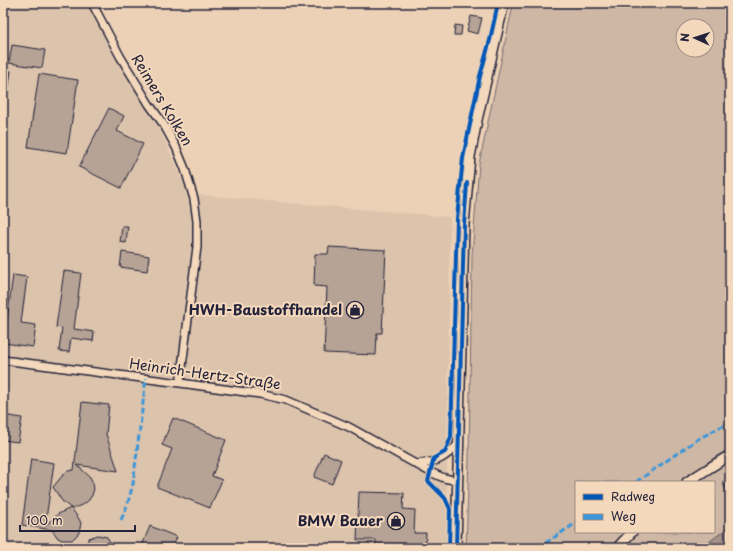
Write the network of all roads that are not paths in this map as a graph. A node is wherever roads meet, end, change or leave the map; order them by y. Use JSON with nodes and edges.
{"nodes":[{"id":1,"x":92,"y":3,"type":"edge"},
{"id":2,"x":504,"y":3,"type":"edge"},
{"id":3,"x":3,"y":360,"type":"edge"},
{"id":4,"x":180,"y":383,"type":"junction"},
{"id":5,"x":459,"y":444,"type":"junction"},
{"id":6,"x":730,"y":455,"type":"edge"},
{"id":7,"x":416,"y":464,"type":"junction"},
{"id":8,"x":458,"y":481,"type":"junction"},
{"id":9,"x":688,"y":481,"type":"edge"},
{"id":10,"x":631,"y":533,"type":"edge"},
{"id":11,"x":456,"y":548,"type":"edge"},
{"id":12,"x":617,"y":548,"type":"edge"}],
"edges":[{"from":1,"to":4,"type":"street","name":"Reimers Kolken"},
{"from":2,"to":5,"type":"street"},
{"from":3,"to":4,"type":"street","name":"Heinrich-Hertz-Straße"},
{"from":4,"to":7,"type":"street","name":"Heinrich-Hertz-Straße"},
{"from":5,"to":7,"type":"street"},
{"from":5,"to":8,"type":"street"},
{"from":6,"to":9,"type":"street"},
{"from":7,"to":8,"type":"street","name":"Heinrich-Hertz-Straße"},
{"from":8,"to":11,"type":"street"},
{"from":10,"to":12,"type":"street"}]}
